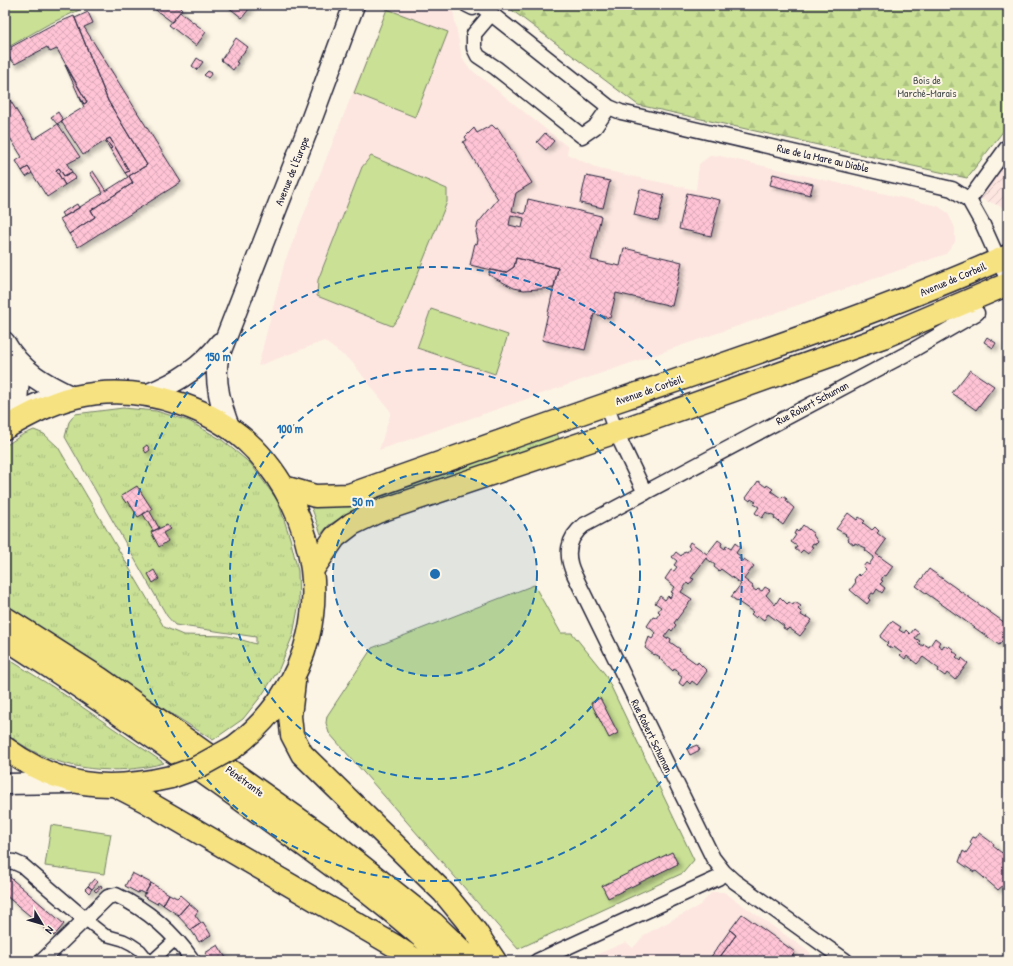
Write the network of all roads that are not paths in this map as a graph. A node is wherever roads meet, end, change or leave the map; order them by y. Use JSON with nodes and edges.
{"nodes":[{"id":1,"x":354,"y":5,"type":"edge"},
{"id":2,"x":467,"y":5,"type":"edge"},
{"id":3,"x":483,"y":8,"type":"edge"},
{"id":4,"x":609,"y":107,"type":"junction"},
{"id":5,"x":1008,"y":146,"type":"edge"},
{"id":6,"x":969,"y":200,"type":"junction"},
{"id":7,"x":1003,"y":258,"type":"edge"},
{"id":8,"x":1008,"y":282,"type":"edge"},
{"id":9,"x":977,"y":313,"type":"dead end"},
{"id":10,"x":226,"y":335,"type":"junction"},
{"id":11,"x":8,"y":346,"type":"edge"},
{"id":12,"x":148,"y":394,"type":"junction"},
{"id":13,"x":74,"y":397,"type":"junction"},
{"id":14,"x":606,"y":404,"type":"junction"},
{"id":15,"x":5,"y":428,"type":"edge"},
{"id":16,"x":230,"y":429,"type":"junction"},
{"id":17,"x":616,"y":432,"type":"junction"},
{"id":18,"x":284,"y":487,"type":"junction"},
{"id":19,"x":645,"y":492,"type":"junction"},
{"id":20,"x":313,"y":569,"type":"junction"},
{"id":21,"x":5,"y":618,"type":"edge"},
{"id":22,"x":5,"y":638,"type":"edge"},
{"id":23,"x":294,"y":677,"type":"junction"},
{"id":24,"x":5,"y":748,"type":"edge"},
{"id":25,"x":74,"y":783,"type":"junction"},
{"id":26,"x":5,"y":784,"type":"edge"},
{"id":27,"x":116,"y":786,"type":"junction"},
{"id":28,"x":5,"y":861,"type":"edge"},
{"id":29,"x":724,"y":872,"type":"junction"},
{"id":30,"x":86,"y":920,"type":"junction"},
{"id":31,"x":176,"y":939,"type":"junction"},
{"id":32,"x":42,"y":961,"type":"edge"},
{"id":33,"x":151,"y":961,"type":"edge"},
{"id":34,"x":193,"y":961,"type":"edge"},
{"id":35,"x":417,"y":961,"type":"edge"},
{"id":36,"x":448,"y":961,"type":"edge"},
{"id":37,"x":472,"y":961,"type":"edge"},
{"id":38,"x":495,"y":961,"type":"edge"},
{"id":39,"x":537,"y":961,"type":"edge"},
{"id":40,"x":846,"y":961,"type":"edge"}],
"edges":[{"from":1,"to":10,"type":"main road","name":"Avenue de l'Europe"},
{"from":2,"to":3,"type":"street"},
{"from":3,"to":4,"type":"street","name":"Rue de la Mare au Diable"},
{"from":3,"to":4,"type":"street"},
{"from":4,"to":6,"type":"street","name":"Rue de la Mare au Diable"},
{"from":5,"to":6,"type":"street"},
{"from":6,"to":7,"type":"street"},
{"from":7,"to":8,"type":"street"},
{"from":7,"to":14,"type":"main road","name":"Avenue de Corbeil"},
{"from":8,"to":17,"type":"main road"},
{"from":9,"to":19,"type":"street","name":"Rue Robert Schuman"},
{"from":10,"to":12,"type":"main road","name":"Avenue de l'Europe"},
{"from":10,"to":16,"type":"main road","name":"Avenue de l'Europe"},
{"from":11,"to":13,"type":"street"},
{"from":11,"to":15,"type":"street"},
{"from":12,"to":13,"type":"main road"},
{"from":12,"to":16,"type":"main road"},
{"from":13,"to":15,"type":"main road"},
{"from":14,"to":17,"type":"street"},
{"from":14,"to":18,"type":"main road","name":"Avenue de Corbeil"},
{"from":16,"to":18,"type":"main road"},
{"from":17,"to":19,"type":"street"},
{"from":17,"to":20,"type":"main road"},
{"from":18,"to":20,"type":"main road"},
{"from":19,"to":29,"type":"street","name":"Rue Robert Schuman"},
{"from":20,"to":23,"type":"main road"},
{"from":21,"to":37,"type":"main road","name":"Pénétrante"},
{"from":22,"to":36,"type":"main road","name":"Pénétrante"},
{"from":23,"to":27,"type":"main road","bridge":true},
{"from":23,"to":38,"type":"main road"},
{"from":24,"to":25,"type":"main road"},
{"from":25,"to":26,"type":"main road"},
{"from":25,"to":27,"type":"main road"},
{"from":27,"to":35,"type":"main road"},
{"from":28,"to":30,"type":"street"},
{"from":29,"to":39,"type":"street"},
{"from":29,"to":40,"type":"street","name":"Rue Robert Schuman"},
{"from":30,"to":31,"type":"street"},
{"from":30,"to":32,"type":"street"},
{"from":30,"to":33,"type":"street"},
{"from":31,"to":33,"type":"street"},
{"from":31,"to":34,"type":"street"}]}
